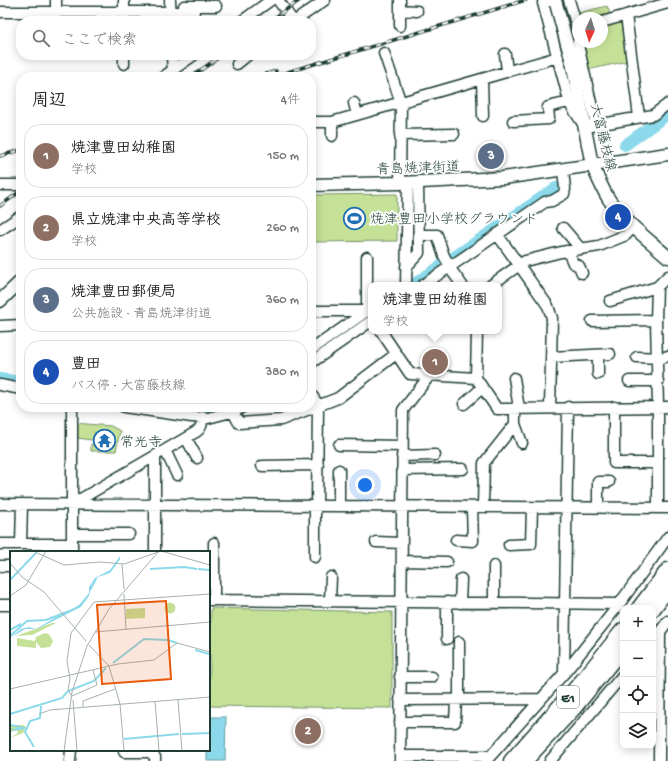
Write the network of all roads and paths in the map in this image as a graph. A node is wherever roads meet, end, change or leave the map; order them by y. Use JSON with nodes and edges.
{"nodes":[{"id":1,"x":56,"y":0,"type":"edge"},
{"id":2,"x":124,"y":0,"type":"edge"},
{"id":3,"x":272,"y":0,"type":"edge"},
{"id":4,"x":278,"y":0,"type":"edge"},
{"id":5,"x":325,"y":0,"type":"edge"},
{"id":6,"x":554,"y":0,"type":"edge"},
{"id":7,"x":569,"y":0,"type":"edge"},
{"id":8,"x":668,"y":2,"type":"edge"},
{"id":9,"x":400,"y":5,"type":"edge"},
{"id":10,"x":216,"y":6,"type":"dead end"},
{"id":11,"x":171,"y":10,"type":"edge"},
{"id":12,"x":56,"y":11,"type":"junction"},
{"id":13,"x":417,"y":11,"type":"dead end"},
{"id":14,"x":0,"y":12,"type":"edge"},
{"id":15,"x":194,"y":12,"type":"dead end"},
{"id":16,"x":573,"y":12,"type":"edge"},
{"id":17,"x":626,"y":15,"type":"junction"},
{"id":18,"x":124,"y":16,"type":"edge"},
{"id":19,"x":249,"y":16,"type":"edge"},
{"id":20,"x":290,"y":16,"type":"edge"},
{"id":21,"x":310,"y":16,"type":"edge"},
{"id":22,"x":608,"y":20,"type":"edge"},
{"id":23,"x":400,"y":26,"type":"dead end"},
{"id":24,"x":579,"y":48,"type":"edge"},
{"id":25,"x":384,"y":53,"type":"dead end"},
{"id":26,"x":505,"y":54,"type":"dead end"},
{"id":27,"x":558,"y":57,"type":"junction"},
{"id":28,"x":172,"y":60,"type":"edge"},
{"id":29,"x":188,"y":60,"type":"edge"},
{"id":30,"x":242,"y":60,"type":"edge"},
{"id":31,"x":237,"y":64,"type":"dead end"},
{"id":32,"x":173,"y":72,"type":"edge"},
{"id":33,"x":174,"y":72,"type":"edge"},
{"id":34,"x":507,"y":72,"type":"junction"},
{"id":35,"x":482,"y":79,"type":"junction"},
{"id":36,"x":569,"y":102,"type":"junction"},
{"id":37,"x":354,"y":103,"type":"dead end"},
{"id":38,"x":400,"y":103,"type":"junction"},
{"id":39,"x":668,"y":104,"type":"edge"},
{"id":40,"x":356,"y":115,"type":"junction"},
{"id":41,"x":483,"y":116,"type":"dead end"},
{"id":42,"x":639,"y":117,"type":"junction"},
{"id":43,"x":513,"y":121,"type":"dead end"},
{"id":44,"x":316,"y":122,"type":"edge"},
{"id":45,"x":332,"y":122,"type":"junction"},
{"id":46,"x":591,"y":126,"type":"junction"},
{"id":47,"x":454,"y":134,"type":"dead end"},
{"id":48,"x":400,"y":135,"type":"junction"},
{"id":49,"x":332,"y":136,"type":"dead end"},
{"id":50,"x":668,"y":154,"type":"edge"},
{"id":51,"x":592,"y":165,"type":"junction"},
{"id":52,"x":563,"y":170,"type":"junction"},
{"id":53,"x":409,"y":183,"type":"junction"},
{"id":54,"x":16,"y":185,"type":"edge"},
{"id":55,"x":316,"y":185,"type":"edge"},
{"id":56,"x":1,"y":186,"type":"edge"},
{"id":57,"x":16,"y":219,"type":"edge"},
{"id":58,"x":633,"y":227,"type":"junction"},
{"id":59,"x":563,"y":228,"type":"dead end"},
{"id":60,"x":0,"y":230,"type":"edge"},
{"id":61,"x":497,"y":234,"type":"junction"},
{"id":62,"x":418,"y":235,"type":"junction"},
{"id":63,"x":580,"y":248,"type":"junction"},
{"id":64,"x":665,"y":250,"type":"edge"},
{"id":65,"x":568,"y":251,"type":"junction"},
{"id":66,"x":367,"y":257,"type":"dead end"},
{"id":67,"x":519,"y":265,"type":"junction"},
{"id":68,"x":406,"y":267,"type":"junction"},
{"id":69,"x":450,"y":267,"type":"junction"},
{"id":70,"x":582,"y":273,"type":"dead end"},
{"id":71,"x":668,"y":276,"type":"edge"},
{"id":72,"x":406,"y":282,"type":"edge"},
{"id":73,"x":428,"y":282,"type":"edge"},
{"id":74,"x":460,"y":282,"type":"edge"},
{"id":75,"x":495,"y":282,"type":"edge"},
{"id":76,"x":16,"y":286,"type":"edge"},
{"id":77,"x":368,"y":286,"type":"edge"},
{"id":78,"x":657,"y":287,"type":"junction"},
{"id":79,"x":0,"y":300,"type":"edge"},
{"id":80,"x":610,"y":301,"type":"dead end"},
{"id":81,"x":316,"y":311,"type":"edge"},
{"id":82,"x":368,"y":314,"type":"edge"},
{"id":83,"x":368,"y":315,"type":"edge"},
{"id":84,"x":656,"y":320,"type":"junction"},
{"id":85,"x":592,"y":321,"type":"dead end"},
{"id":86,"x":368,"y":323,"type":"edge"},
{"id":87,"x":16,"y":325,"type":"edge"},
{"id":88,"x":0,"y":326,"type":"edge"},
{"id":89,"x":383,"y":334,"type":"edge"},
{"id":90,"x":477,"y":334,"type":"edge"},
{"id":91,"x":316,"y":347,"type":"edge"},
{"id":92,"x":396,"y":354,"type":"junction"},
{"id":93,"x":610,"y":354,"type":"dead end"},
{"id":94,"x":598,"y":355,"type":"junction"},
{"id":95,"x":551,"y":356,"type":"junction"},
{"id":96,"x":668,"y":356,"type":"edge"},
{"id":97,"x":637,"y":357,"type":"dead end"},
{"id":98,"x":657,"y":357,"type":"junction"},
{"id":99,"x":316,"y":360,"type":"edge"},
{"id":100,"x":598,"y":374,"type":"dead end"},
{"id":101,"x":430,"y":375,"type":"junction"},
{"id":102,"x":476,"y":378,"type":"junction"},
{"id":103,"x":514,"y":378,"type":"dead end"},
{"id":104,"x":629,"y":381,"type":"dead end"},
{"id":105,"x":658,"y":381,"type":"junction"},
{"id":106,"x":0,"y":385,"type":"edge"},
{"id":107,"x":16,"y":388,"type":"edge"},
{"id":108,"x":482,"y":388,"type":"junction"},
{"id":109,"x":316,"y":402,"type":"edge"},
{"id":110,"x":464,"y":404,"type":"dead end"},
{"id":111,"x":318,"y":405,"type":"junction"},
{"id":112,"x":568,"y":407,"type":"junction"},
{"id":113,"x":614,"y":407,"type":"junction"},
{"id":114,"x":663,"y":407,"type":"edge"},
{"id":115,"x":517,"y":408,"type":"junction"},
{"id":116,"x":550,"y":408,"type":"junction"},
{"id":117,"x":72,"y":412,"type":"edge"},
{"id":118,"x":158,"y":412,"type":"edge"},
{"id":119,"x":232,"y":412,"type":"joint"},
{"id":120,"x":301,"y":412,"type":"edge"},
{"id":121,"x":202,"y":418,"type":"junction"},
{"id":122,"x":515,"y":424,"type":"junction"},
{"id":123,"x":186,"y":438,"type":"junction"},
{"id":124,"x":522,"y":443,"type":"dead end"},
{"id":125,"x":339,"y":445,"type":"dead end"},
{"id":126,"x":165,"y":450,"type":"junction"},
{"id":127,"x":402,"y":451,"type":"junction"},
{"id":128,"x":155,"y":456,"type":"junction"},
{"id":129,"x":435,"y":456,"type":"dead end"},
{"id":130,"x":197,"y":458,"type":"dead end"},
{"id":131,"x":658,"y":463,"type":"junction"},
{"id":132,"x":318,"y":465,"type":"junction"},
{"id":133,"x":262,"y":466,"type":"dead end"},
{"id":134,"x":463,"y":469,"type":"dead end"},
{"id":135,"x":339,"y":470,"type":"dead end"},
{"id":136,"x":402,"y":470,"type":"junction"},
{"id":137,"x":177,"y":475,"type":"dead end"},
{"id":138,"x":609,"y":482,"type":"dead end"},
{"id":139,"x":0,"y":504,"type":"edge"},
{"id":140,"x":22,"y":504,"type":"junction"},
{"id":141,"x":72,"y":504,"type":"junction"},
{"id":142,"x":155,"y":505,"type":"junction"},
{"id":143,"x":316,"y":506,"type":"junction"},
{"id":144,"x":339,"y":506,"type":"junction"},
{"id":145,"x":402,"y":507,"type":"junction"},
{"id":146,"x":472,"y":507,"type":"junction"},
{"id":147,"x":483,"y":507,"type":"junction"},
{"id":148,"x":532,"y":508,"type":"junction"},
{"id":149,"x":566,"y":508,"type":"junction"},
{"id":150,"x":598,"y":508,"type":"junction"},
{"id":151,"x":663,"y":508,"type":"edge"},
{"id":152,"x":129,"y":534,"type":"dead end"},
{"id":153,"x":668,"y":537,"type":"edge"},
{"id":154,"x":456,"y":540,"type":"dead end"},
{"id":155,"x":376,"y":542,"type":"dead end"},
{"id":156,"x":72,"y":543,"type":"edge"},
{"id":157,"x":214,"y":543,"type":"dead end"},
{"id":158,"x":402,"y":543,"type":"junction"},
{"id":159,"x":0,"y":544,"type":"edge"},
{"id":160,"x":21,"y":544,"type":"junction"},
{"id":161,"x":509,"y":545,"type":"dead end"},
{"id":162,"x":154,"y":551,"type":"edge"},
{"id":163,"x":315,"y":557,"type":"dead end"},
{"id":164,"x":402,"y":561,"type":"junction"},
{"id":165,"x":211,"y":562,"type":"edge"},
{"id":166,"x":447,"y":562,"type":"dead end"},
{"id":167,"x":494,"y":566,"type":"dead end"},
{"id":168,"x":668,"y":570,"type":"edge"},
{"id":169,"x":331,"y":577,"type":"dead end"},
{"id":170,"x":461,"y":579,"type":"dead end"},
{"id":171,"x":668,"y":588,"type":"edge"},
{"id":172,"x":211,"y":600,"type":"edge"},
{"id":173,"x":330,"y":601,"type":"junction"},
{"id":174,"x":402,"y":602,"type":"junction"},
{"id":175,"x":447,"y":602,"type":"junction"},
{"id":176,"x":460,"y":603,"type":"junction"},
{"id":177,"x":494,"y":603,"type":"junction"},
{"id":178,"x":564,"y":604,"type":"junction"},
{"id":179,"x":621,"y":605,"type":"edge"},
{"id":180,"x":642,"y":605,"type":"edge"},
{"id":181,"x":656,"y":605,"type":"edge"},
{"id":182,"x":620,"y":607,"type":"edge"},
{"id":183,"x":668,"y":621,"type":"edge"},
{"id":184,"x":620,"y":634,"type":"edge"},
{"id":185,"x":656,"y":635,"type":"edge"},
{"id":186,"x":447,"y":639,"type":"dead end"},
{"id":187,"x":655,"y":641,"type":"edge"},
{"id":188,"x":460,"y":642,"type":"dead end"},
{"id":189,"x":620,"y":652,"type":"edge"},
{"id":190,"x":564,"y":673,"type":"junction"},
{"id":191,"x":400,"y":677,"type":"junction"},
{"id":192,"x":432,"y":677,"type":"dead end"},
{"id":193,"x":621,"y":677,"type":"edge"},
{"id":194,"x":400,"y":700,"type":"junction"},
{"id":195,"x":458,"y":700,"type":"junction"},
{"id":196,"x":540,"y":700,"type":"junction"},
{"id":197,"x":400,"y":722,"type":"junction"},
{"id":198,"x":124,"y":752,"type":"dead end"},
{"id":199,"x":488,"y":758,"type":"edge"},
{"id":200,"x":400,"y":759,"type":"edge"},
{"id":201,"x":155,"y":761,"type":"edge"},
{"id":202,"x":510,"y":761,"type":"edge"},
{"id":203,"x":525,"y":761,"type":"edge"},
{"id":204,"x":550,"y":761,"type":"edge"},
{"id":205,"x":659,"y":761,"type":"edge"}],
"edges":[{"from":1,"to":12,"type":"street"},
{"from":2,"to":18,"type":"street"},
{"from":3,"to":19,"type":"street"},
{"from":4,"to":20,"type":"street"},
{"from":5,"to":21,"type":"street"},
{"from":6,"to":27,"type":"street"},
{"from":6,"to":46,"type":"main road","name":"大富藤枝線"},
{"from":7,"to":16,"type":"street"},
{"from":8,"to":17,"type":"street"},
{"from":9,"to":13,"type":"street"},
{"from":9,"to":23,"type":"street"},
{"from":10,"to":11,"type":"street"},
{"from":11,"to":15,"type":"street"},
{"from":11,"to":18,"type":"street"},
{"from":12,"to":14,"type":"street"},
{"from":12,"to":18,"type":"street"},
{"from":17,"to":22,"type":"street"},
{"from":17,"to":42,"type":"street"},
{"from":24,"to":46,"type":"street"},
{"from":25,"to":38,"type":"street"},
{"from":26,"to":34,"type":"street"},
{"from":27,"to":34,"type":"street"},
{"from":27,"to":36,"type":"street"},
{"from":28,"to":32,"type":"street"},
{"from":29,"to":33,"type":"street"},
{"from":30,"to":31,"type":"street"},
{"from":34,"to":35,"type":"street"},
{"from":35,"to":38,"type":"street"},
{"from":35,"to":41,"type":"street"},
{"from":36,"to":43,"type":"street"},
{"from":36,"to":46,"type":"street"},
{"from":37,"to":40,"type":"street"},
{"from":38,"to":40,"type":"street"},
{"from":38,"to":48,"type":"street"},
{"from":39,"to":42,"type":"street"},
{"from":40,"to":45,"type":"street"},
{"from":42,"to":46,"type":"street"},
{"from":44,"to":45,"type":"street"},
{"from":45,"to":49,"type":"street"},
{"from":46,"to":51,"type":"main road","name":"大富藤枝線"},
{"from":47,"to":48,"type":"street"},
{"from":48,"to":53,"type":"street"},
{"from":50,"to":51,"type":"main road","name":"青島焼津街道"},
{"from":51,"to":52,"type":"main road","name":"青島焼津街道"},
{"from":51,"to":58,"type":"main road","name":"大富藤枝線"},
{"from":52,"to":53,"type":"main road","name":"青島焼津街道"},
{"from":52,"to":61,"type":"street"},
{"from":53,"to":55,"type":"main road","name":"青島焼津街道"},
{"from":53,"to":62,"type":"street"},
{"from":53,"to":68,"type":"street"},
{"from":54,"to":56,"type":"street"},
{"from":57,"to":60,"type":"street"},
{"from":58,"to":63,"type":"street"},
{"from":58,"to":64,"type":"main road","name":"大富藤枝線"},
{"from":59,"to":63,"type":"street"},
{"from":61,"to":67,"type":"street"},
{"from":61,"to":69,"type":"street"},
{"from":62,"to":68,"type":"street"},
{"from":62,"to":69,"type":"street"},
{"from":63,"to":65,"type":"street"},
{"from":65,"to":67,"type":"street"},
{"from":65,"to":70,"type":"street"},
{"from":66,"to":77,"type":"street"},
{"from":67,"to":75,"type":"street"},
{"from":67,"to":95,"type":"street"},
{"from":68,"to":72,"type":"street"},
{"from":69,"to":73,"type":"street"},
{"from":69,"to":74,"type":"street"},
{"from":71,"to":78,"type":"street"},
{"from":76,"to":79,"type":"main road"},
{"from":78,"to":80,"type":"street"},
{"from":78,"to":84,"type":"street"},
{"from":81,"to":82,"type":"street"},
{"from":83,"to":91,"type":"street"},
{"from":84,"to":85,"type":"street"},
{"from":84,"to":98,"type":"street"},
{"from":86,"to":99,"type":"street"},
{"from":87,"to":88,"type":"street"},
{"from":89,"to":92,"type":"street"},
{"from":90,"to":102,"type":"street"},
{"from":92,"to":101,"type":"street"},
{"from":92,"to":111,"type":"street"},
{"from":93,"to":94,"type":"street"},
{"from":94,"to":95,"type":"street"},
{"from":94,"to":100,"type":"street"},
{"from":95,"to":116,"type":"street"},
{"from":96,"to":98,"type":"street"},
{"from":97,"to":98,"type":"street"},
{"from":98,"to":105,"type":"street"},
{"from":101,"to":102,"type":"street"},
{"from":101,"to":127,"type":"street"},
{"from":102,"to":108,"type":"street"},
{"from":103,"to":115,"type":"street"},
{"from":104,"to":105,"type":"street"},
{"from":105,"to":114,"type":"street"},
{"from":106,"to":107,"type":"street"},
{"from":108,"to":110,"type":"street"},
{"from":108,"to":115,"type":"street"},
{"from":109,"to":111,"type":"street"},
{"from":111,"to":132,"type":"street"},
{"from":112,"to":113,"type":"street"},
{"from":112,"to":116,"type":"street"},
{"from":112,"to":149,"type":"street"},
{"from":113,"to":114,"type":"street"},
{"from":113,"to":131,"type":"street"},
{"from":114,"to":131,"type":"street"},
{"from":115,"to":116,"type":"street"},
{"from":115,"to":122,"type":"street"},
{"from":117,"to":141,"type":"street"},
{"from":118,"to":121,"type":"street"},
{"from":119,"to":120,"type":"street"},
{"from":119,"to":121,"type":"street"},
{"from":121,"to":123,"type":"street"},
{"from":122,"to":124,"type":"street"},
{"from":122,"to":147,"type":"street"},
{"from":123,"to":126,"type":"street"},
{"from":123,"to":130,"type":"street"},
{"from":125,"to":127,"type":"street"},
{"from":126,"to":128,"type":"street"},
{"from":126,"to":137,"type":"street"},
{"from":127,"to":129,"type":"street"},
{"from":127,"to":136,"type":"street"},
{"from":128,"to":141,"type":"street"},
{"from":128,"to":142,"type":"street"},
{"from":131,"to":151,"type":"street"},
{"from":132,"to":133,"type":"street"},
{"from":132,"to":143,"type":"street"},
{"from":134,"to":136,"type":"street"},
{"from":135,"to":144,"type":"street"},
{"from":136,"to":145,"type":"street"},
{"from":138,"to":150,"type":"street"},
{"from":139,"to":140,"type":"street"},
{"from":140,"to":141,"type":"street"},
{"from":140,"to":160,"type":"street"},
{"from":141,"to":142,"type":"street"},
{"from":141,"to":156,"type":"street"},
{"from":142,"to":143,"type":"street"},
{"from":142,"to":162,"type":"street"},
{"from":143,"to":144,"type":"street"},
{"from":143,"to":163,"type":"street"},
{"from":144,"to":145,"type":"street"},
{"from":145,"to":146,"type":"street"},
{"from":145,"to":158,"type":"street"},
{"from":146,"to":147,"type":"street"},
{"from":146,"to":154,"type":"street"},
{"from":147,"to":148,"type":"street"},
{"from":148,"to":149,"type":"street"},
{"from":148,"to":161,"type":"street"},
{"from":149,"to":150,"type":"street"},
{"from":149,"to":178,"type":"street"},
{"from":150,"to":151,"type":"street"},
{"from":152,"to":156,"type":"street"},
{"from":153,"to":179,"type":"street"},
{"from":155,"to":158,"type":"street"},
{"from":156,"to":160,"type":"street"},
{"from":157,"to":165,"type":"street"},
{"from":158,"to":164,"type":"street"},
{"from":159,"to":160,"type":"street"},
{"from":164,"to":166,"type":"street"},
{"from":164,"to":174,"type":"street"},
{"from":165,"to":172,"type":"street"},
{"from":167,"to":177,"type":"street"},
{"from":168,"to":180,"type":"highway"},
{"from":169,"to":173,"type":"street"},
{"from":170,"to":176,"type":"street"},
{"from":171,"to":181,"type":"highway"},
{"from":172,"to":173,"type":"street"},
{"from":173,"to":174,"type":"street"},
{"from":174,"to":175,"type":"street"},
{"from":174,"to":191,"type":"street"},
{"from":175,"to":176,"type":"street"},
{"from":175,"to":186,"type":"street"},
{"from":176,"to":177,"type":"street"},
{"from":177,"to":178,"type":"street"},
{"from":178,"to":182,"type":"street"},
{"from":178,"to":190,"type":"street"},
{"from":182,"to":190,"type":"street"},
{"from":183,"to":185,"type":"street"},
{"from":184,"to":202,"type":"highway","number":"E1"},
{"from":187,"to":205,"type":"street"},
{"from":188,"to":195,"type":"street"},
{"from":189,"to":203,"type":"highway","number":"E1"},
{"from":190,"to":196,"type":"street"},
{"from":191,"to":192,"type":"street"},
{"from":191,"to":194,"type":"street"},
{"from":193,"to":204,"type":"street"},
{"from":194,"to":195,"type":"street"},
{"from":194,"to":197,"type":"street"},
{"from":195,"to":196,"type":"street"},
{"from":195,"to":197,"type":"street"},
{"from":196,"to":199,"type":"street"},
{"from":197,"to":200,"type":"street"},
{"from":198,"to":201,"type":"street"},
{"from":199,"to":200,"type":"street"}]}
